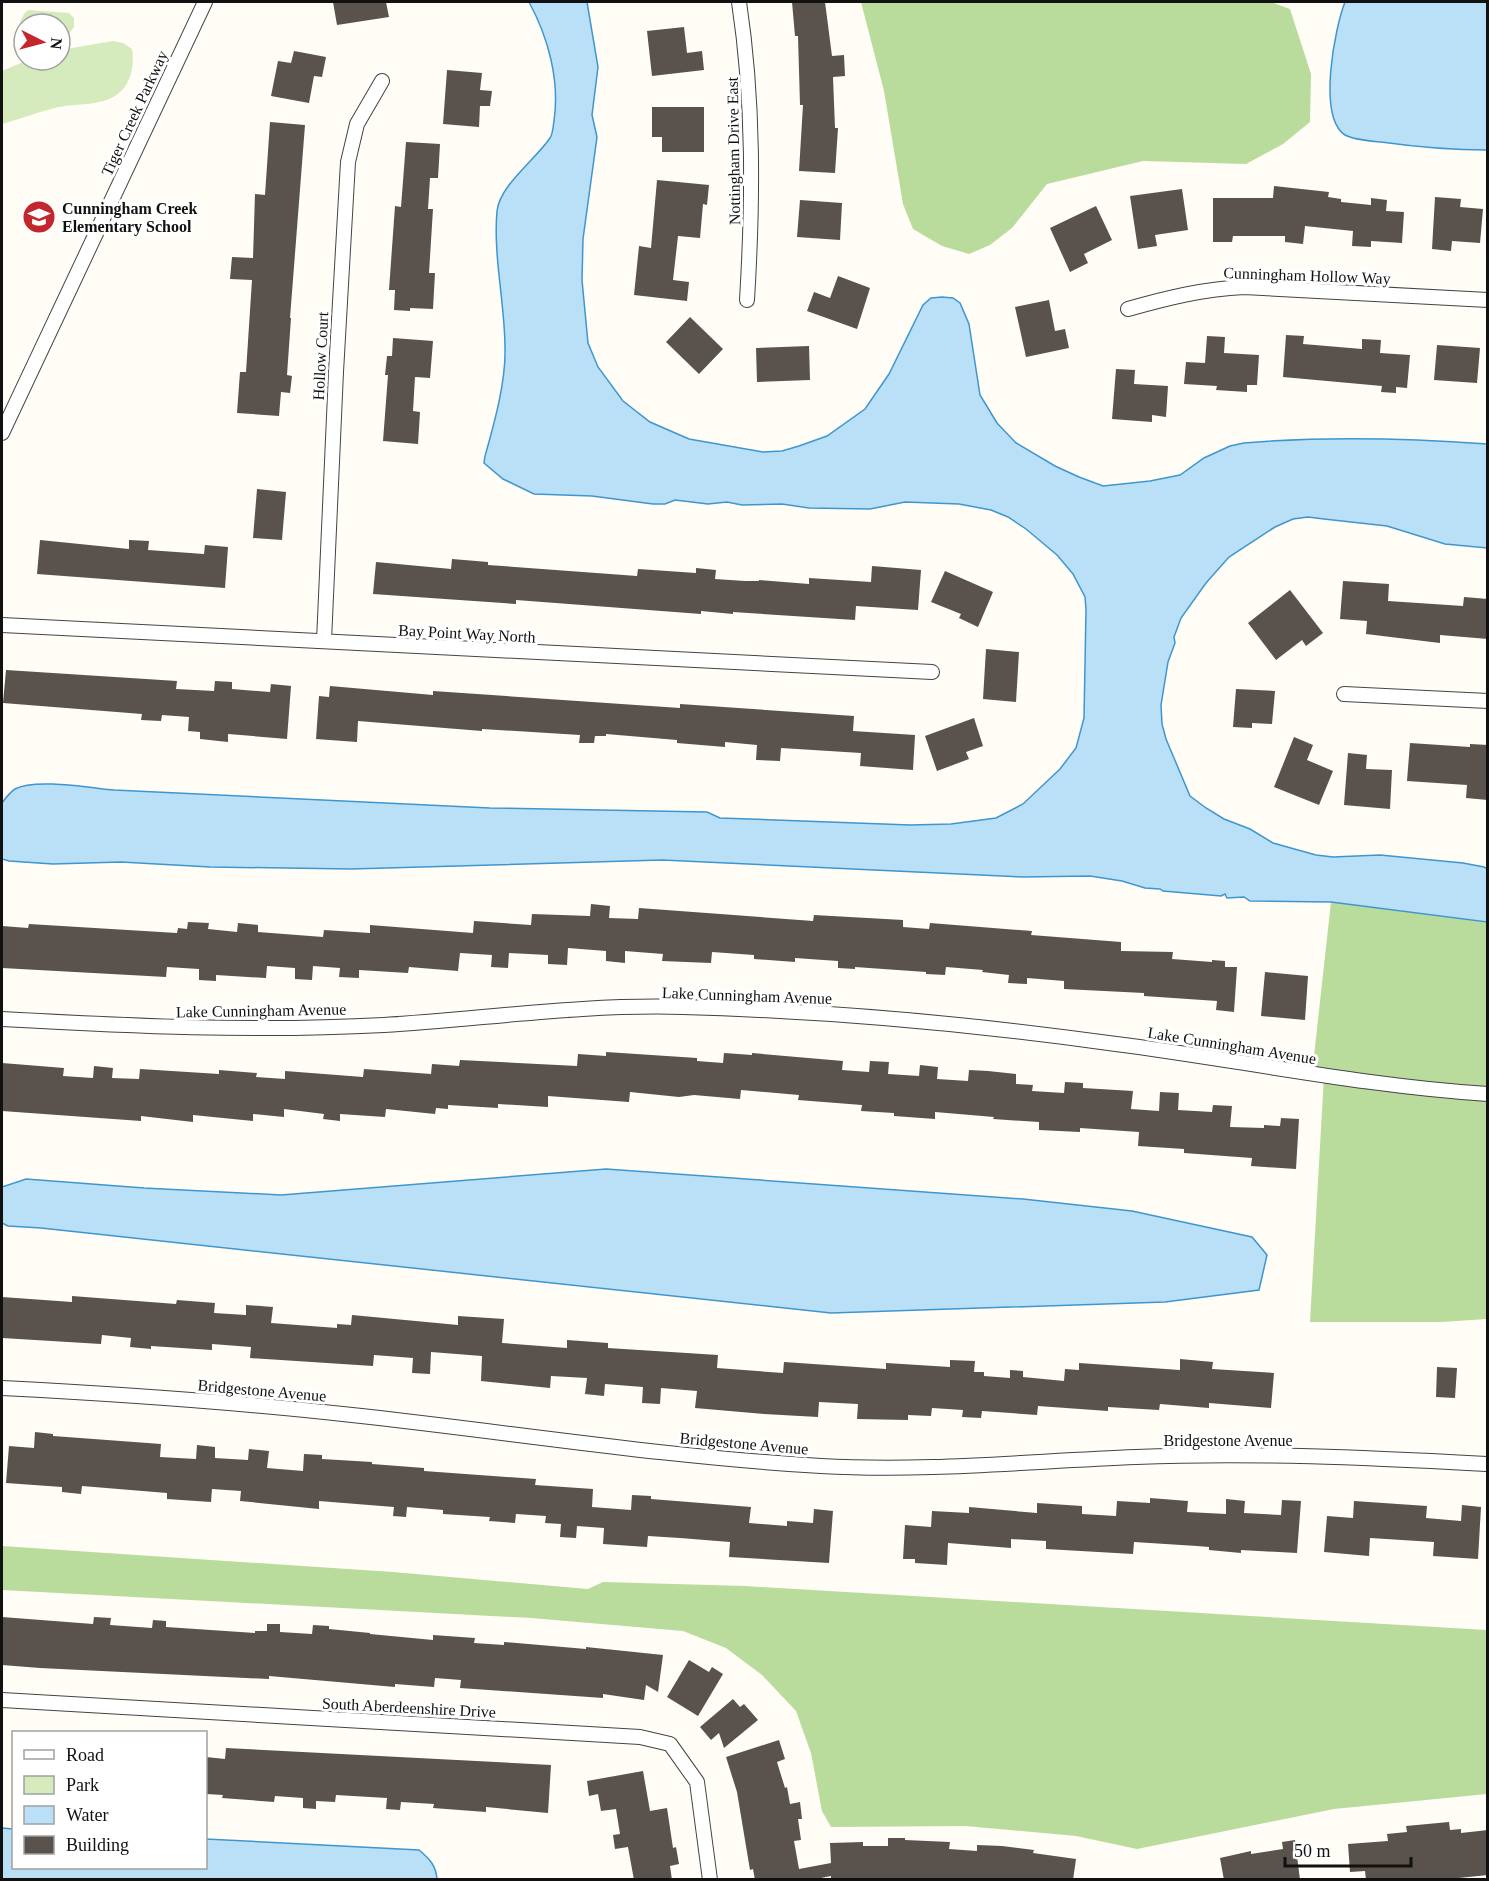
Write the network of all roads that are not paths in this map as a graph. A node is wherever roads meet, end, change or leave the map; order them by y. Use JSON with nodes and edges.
{"nodes":[{"id":1,"x":205,"y":2,"type":"edge"},
{"id":2,"x":739,"y":2,"type":"edge"},
{"id":3,"x":382,"y":81,"type":"dead end"},
{"id":4,"x":747,"y":300,"type":"dead end"},
{"id":5,"x":1488,"y":300,"type":"edge"},
{"id":6,"x":1128,"y":309,"type":"dead end"},
{"id":7,"x":2,"y":434,"type":"edge"},
{"id":8,"x":2,"y":625,"type":"edge"},
{"id":9,"x":324,"y":641,"type":"junction"},
{"id":10,"x":932,"y":672,"type":"dead end"},
{"id":11,"x":1344,"y":694,"type":"dead end"},
{"id":12,"x":1488,"y":701,"type":"edge"},
{"id":13,"x":2,"y":1019,"type":"edge"},
{"id":14,"x":1488,"y":1094,"type":"edge"},
{"id":15,"x":2,"y":1388,"type":"edge"},
{"id":16,"x":1488,"y":1464,"type":"edge"},
{"id":17,"x":2,"y":1700,"type":"edge"},
{"id":18,"x":710,"y":1880,"type":"edge"}],
"edges":[{"from":1,"to":7,"type":"street","name":"Tiger Creek Parkway"},
{"from":2,"to":4,"type":"street","name":"Nottingham Drive East"},
{"from":3,"to":9,"type":"street","name":"Hollow Court"},
{"from":5,"to":6,"type":"street","name":"Cunningham Hollow Way"},
{"from":8,"to":9,"type":"street","name":"Bay Point Way North"},
{"from":9,"to":10,"type":"street","name":"Bay Point Way North"},
{"from":11,"to":12,"type":"street"},
{"from":13,"to":14,"type":"street","name":"Lake Cunningham Avenue"},
{"from":15,"to":16,"type":"street","name":"Bridgestone Avenue"},
{"from":17,"to":18,"type":"street","name":"South Aberdeenshire Drive"}]}
